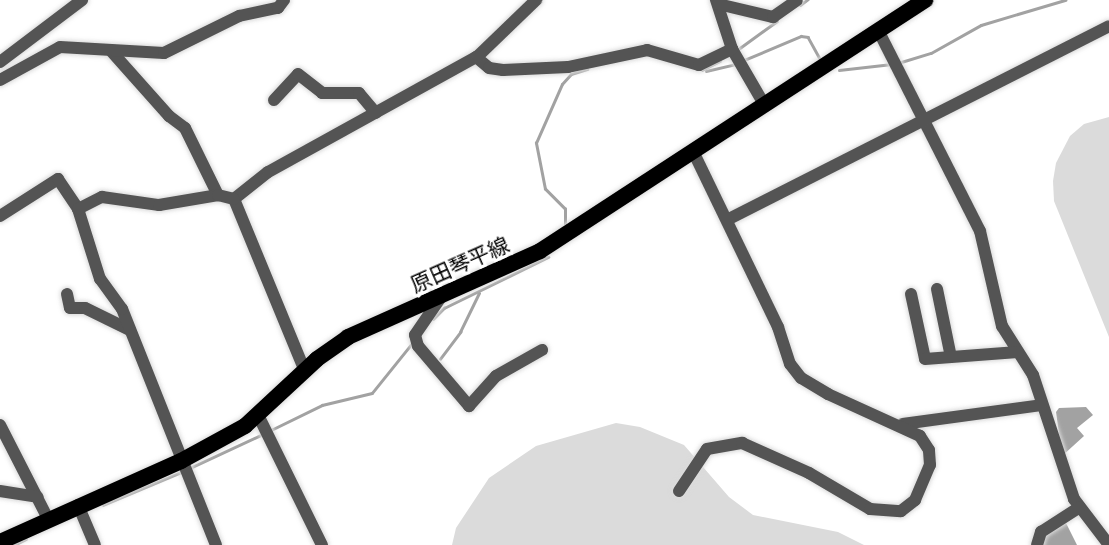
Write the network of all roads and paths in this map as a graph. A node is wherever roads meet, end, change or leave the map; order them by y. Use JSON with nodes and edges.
{"nodes":[{"id":1,"x":82,"y":0,"type":"edge"},
{"id":2,"x":284,"y":0,"type":"edge"},
{"id":3,"x":536,"y":0,"type":"edge"},
{"id":4,"x":797,"y":0,"type":"edge"},
{"id":5,"x":925,"y":0,"type":"edge"},
{"id":6,"x":717,"y":2,"type":"edge"},
{"id":7,"x":1109,"y":26,"type":"edge"},
{"id":8,"x":878,"y":30,"type":"junction"},
{"id":9,"x":112,"y":52,"type":"junction"},
{"id":10,"x":736,"y":56,"type":"junction"},
{"id":11,"x":476,"y":57,"type":"junction"},
{"id":12,"x":0,"y":62,"type":"edge"},
{"id":13,"x":0,"y":80,"type":"edge"},
{"id":14,"x":274,"y":100,"type":"dead end"},
{"id":15,"x":765,"y":106,"type":"junction"},
{"id":16,"x":376,"y":113,"type":"junction"},
{"id":17,"x":925,"y":121,"type":"junction"},
{"id":18,"x":694,"y":153,"type":"junction"},
{"id":19,"x":218,"y":195,"type":"junction"},
{"id":20,"x":234,"y":199,"type":"junction"},
{"id":21,"x":78,"y":209,"type":"junction"},
{"id":22,"x":0,"y":216,"type":"edge"},
{"id":23,"x":727,"y":220,"type":"junction"},
{"id":24,"x":937,"y":289,"type":"dead end"},
{"id":25,"x":67,"y":294,"type":"dead end"},
{"id":26,"x":911,"y":294,"type":"dead end"},
{"id":27,"x":441,"y":297,"type":"junction"},
{"id":28,"x":130,"y":330,"type":"junction"},
{"id":29,"x":542,"y":350,"type":"dead end"},
{"id":30,"x":1017,"y":352,"type":"junction"},
{"id":31,"x":951,"y":357,"type":"junction"},
{"id":32,"x":305,"y":370,"type":"junction"},
{"id":33,"x":1041,"y":405,"type":"junction"},
{"id":34,"x":903,"y":424,"type":"junction"},
{"id":35,"x":0,"y":425,"type":"edge"},
{"id":36,"x":264,"y":427,"type":"junction"},
{"id":37,"x":183,"y":467,"type":"junction"},
{"id":38,"x":0,"y":491,"type":"edge"},
{"id":39,"x":679,"y":491,"type":"dead end"},
{"id":40,"x":38,"y":497,"type":"junction"},
{"id":41,"x":1080,"y":507,"type":"junction"},
{"id":42,"x":80,"y":511,"type":"junction"},
{"id":43,"x":48,"y":519,"type":"junction"},
{"id":44,"x":17,"y":540,"type":"edge"},
{"id":45,"x":0,"y":542,"type":"edge"},
{"id":46,"x":95,"y":545,"type":"edge"},
{"id":47,"x":216,"y":545,"type":"edge"},
{"id":48,"x":322,"y":545,"type":"edge"},
{"id":49,"x":1037,"y":545,"type":"edge"},
{"id":50,"x":1109,"y":545,"type":"edge"}],
"edges":[{"from":1,"to":12,"type":"street"},
{"from":2,"to":9,"type":"street"},
{"from":3,"to":11,"type":"street"},
{"from":4,"to":6,"type":"street"},
{"from":5,"to":8,"type":"main road","name":"原田琴平線"},
{"from":6,"to":10,"type":"street"},
{"from":7,"to":17,"type":"street"},
{"from":8,"to":15,"type":"main road","name":"原田琴平線"},
{"from":8,"to":17,"type":"street"},
{"from":9,"to":13,"type":"street"},
{"from":9,"to":19,"type":"street"},
{"from":10,"to":11,"type":"street"},
{"from":10,"to":15,"type":"street"},
{"from":11,"to":16,"type":"street"},
{"from":14,"to":16,"type":"street"},
{"from":15,"to":18,"type":"main road","name":"原田琴平線"},
{"from":16,"to":20,"type":"street"},
{"from":17,"to":23,"type":"street"},
{"from":17,"to":30,"type":"street"},
{"from":18,"to":23,"type":"street"},
{"from":18,"to":27,"type":"main road","name":"原田琴平線"},
{"from":19,"to":20,"type":"street"},
{"from":19,"to":21,"type":"street"},
{"from":20,"to":32,"type":"street"},
{"from":21,"to":22,"type":"street"},
{"from":21,"to":28,"type":"street"},
{"from":23,"to":34,"type":"street"},
{"from":24,"to":31,"type":"street"},
{"from":25,"to":28,"type":"street"},
{"from":26,"to":31,"type":"street"},
{"from":27,"to":29,"type":"street"},
{"from":27,"to":32,"type":"main road","name":"原田琴平線"},
{"from":28,"to":37,"type":"street"},
{"from":30,"to":31,"type":"street"},
{"from":30,"to":33,"type":"street"},
{"from":32,"to":36,"type":"main road","name":"原田琴平線"},
{"from":33,"to":34,"type":"street"},
{"from":33,"to":41,"type":"street"},
{"from":34,"to":39,"type":"street"},
{"from":35,"to":40,"type":"street"},
{"from":36,"to":37,"type":"main road","name":"原田琴平線"},
{"from":36,"to":48,"type":"street"},
{"from":37,"to":42,"type":"main road","name":"原田琴平線"},
{"from":37,"to":47,"type":"street"},
{"from":38,"to":40,"type":"street"},
{"from":40,"to":43,"type":"street"},
{"from":41,"to":49,"type":"street"},
{"from":41,"to":50,"type":"street"},
{"from":42,"to":43,"type":"main road","name":"原田琴平線"},
{"from":42,"to":46,"type":"street"},
{"from":43,"to":44,"type":"main road","name":"原田琴平線"},
{"from":44,"to":45,"type":"main road","name":"原田琴平線"}]}
